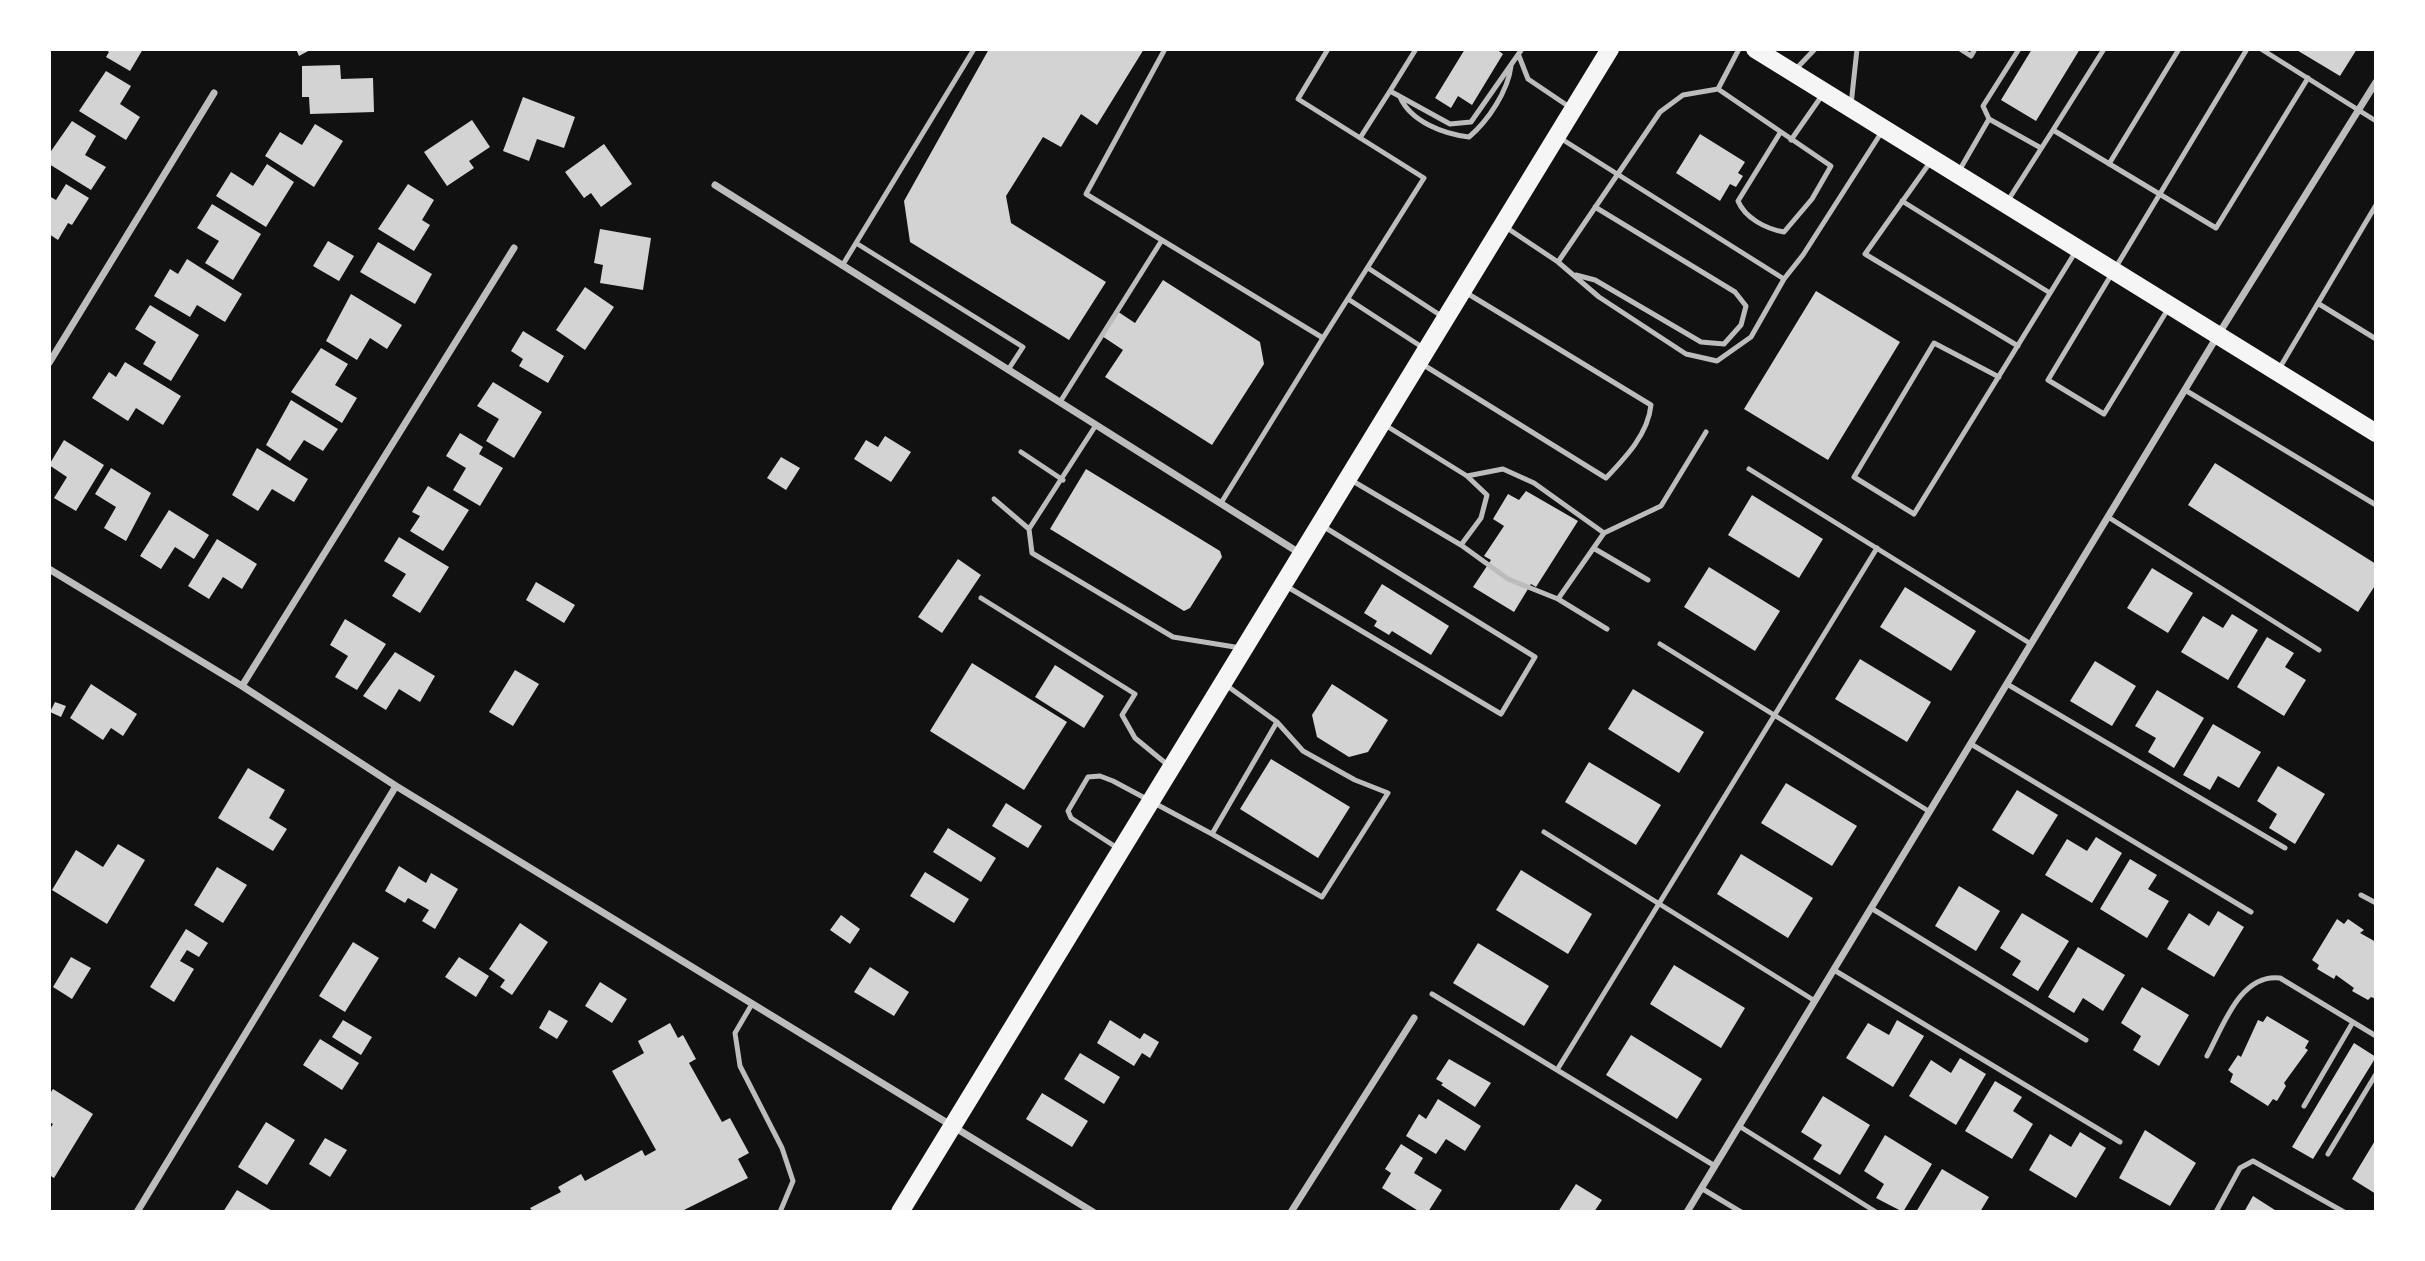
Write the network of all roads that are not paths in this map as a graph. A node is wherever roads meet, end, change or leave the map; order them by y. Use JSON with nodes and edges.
{"nodes":[{"id":1,"x":974,"y":49,"type":"edge"},
{"id":2,"x":1165,"y":49,"type":"edge"},
{"id":3,"x":1328,"y":49,"type":"edge"},
{"id":4,"x":1416,"y":49,"type":"edge"},
{"id":5,"x":1522,"y":49,"type":"edge"},
{"id":6,"x":1610,"y":49,"type":"edge"},
{"id":7,"x":1739,"y":49,"type":"edge"},
{"id":8,"x":1755,"y":49,"type":"edge"},
{"id":9,"x":1815,"y":49,"type":"edge"},
{"id":10,"x":1857,"y":49,"type":"edge"},
{"id":11,"x":1960,"y":49,"type":"edge"},
{"id":12,"x":1975,"y":49,"type":"edge"},
{"id":13,"x":2019,"y":49,"type":"edge"},
{"id":14,"x":2104,"y":49,"type":"edge"},
{"id":15,"x":2179,"y":49,"type":"edge"},
{"id":16,"x":2247,"y":49,"type":"edge"},
{"id":17,"x":2261,"y":49,"type":"edge"},
{"id":18,"x":1519,"y":55,"type":"junction"},
{"id":19,"x":1511,"y":65,"type":"junction"},
{"id":20,"x":1793,"y":72,"type":"junction"},
{"id":21,"x":2308,"y":78,"type":"junction"},
{"id":22,"x":2376,"y":82,"type":"edge"},
{"id":23,"x":1718,"y":89,"type":"junction"},
{"id":24,"x":1390,"y":91,"type":"junction"},
{"id":25,"x":1824,"y":91,"type":"junction"},
{"id":26,"x":214,"y":93,"type":"dead end"},
{"id":27,"x":1400,"y":97,"type":"junction"},
{"id":28,"x":1850,"y":108,"type":"junction"},
{"id":29,"x":1574,"y":109,"type":"junction"},
{"id":30,"x":2359,"y":110,"type":"junction"},
{"id":31,"x":1989,"y":119,"type":"junction"},
{"id":32,"x":2376,"y":121,"type":"edge"},
{"id":33,"x":1884,"y":128,"type":"junction"},
{"id":34,"x":2053,"y":130,"type":"junction"},
{"id":35,"x":1780,"y":133,"type":"junction"},
{"id":36,"x":1557,"y":136,"type":"junction"},
{"id":37,"x":1360,"y":138,"type":"junction"},
{"id":38,"x":1791,"y":140,"type":"junction"},
{"id":39,"x":2041,"y":148,"type":"junction"},
{"id":40,"x":1932,"y":158,"type":"junction"},
{"id":41,"x":2109,"y":164,"type":"junction"},
{"id":42,"x":1957,"y":173,"type":"junction"},
{"id":43,"x":1618,"y":175,"type":"junction"},
{"id":44,"x":715,"y":185,"type":"dead end"},
{"id":45,"x":2158,"y":194,"type":"junction"},
{"id":46,"x":1902,"y":201,"type":"junction"},
{"id":47,"x":2006,"y":204,"type":"junction"},
{"id":48,"x":2376,"y":205,"type":"edge"},
{"id":49,"x":1595,"y":207,"type":"junction"},
{"id":50,"x":1503,"y":225,"type":"junction"},
{"id":51,"x":1162,"y":240,"type":"junction"},
{"id":52,"x":856,"y":243,"type":"junction"},
{"id":53,"x":513,"y":248,"type":"dead end"},
{"id":54,"x":2078,"y":248,"type":"junction"},
{"id":55,"x":1558,"y":262,"type":"junction"},
{"id":56,"x":842,"y":265,"type":"junction"},
{"id":57,"x":1368,"y":268,"type":"junction"},
{"id":58,"x":2112,"y":270,"type":"junction"},
{"id":59,"x":1573,"y":275,"type":"junction"},
{"id":60,"x":1784,"y":279,"type":"junction"},
{"id":61,"x":1463,"y":291,"type":"junction"},
{"id":62,"x":2050,"y":293,"type":"junction"},
{"id":63,"x":1348,"y":299,"type":"junction"},
{"id":64,"x":2319,"y":304,"type":"junction"},
{"id":65,"x":2170,"y":305,"type":"junction"},
{"id":66,"x":1446,"y":318,"type":"junction"},
{"id":67,"x":2218,"y":335,"type":"junction"},
{"id":68,"x":1323,"y":338,"type":"junction"},
{"id":69,"x":2376,"y":339,"type":"edge"},
{"id":70,"x":2018,"y":346,"type":"junction"},
{"id":71,"x":1423,"y":356,"type":"junction"},
{"id":72,"x":49,"y":363,"type":"edge"},
{"id":73,"x":1008,"y":370,"type":"junction"},
{"id":74,"x":2277,"y":372,"type":"junction"},
{"id":75,"x":1999,"y":377,"type":"junction"},
{"id":76,"x":2185,"y":390,"type":"junction"},
{"id":77,"x":1060,"y":402,"type":"junction"},
{"id":78,"x":1382,"y":423,"type":"junction"},
{"id":79,"x":1096,"y":425,"type":"junction"},
{"id":80,"x":1706,"y":432,"type":"dead end"},
{"id":81,"x":2376,"y":433,"type":"edge"},
{"id":82,"x":1021,"y":452,"type":"dead end"},
{"id":83,"x":1749,"y":469,"type":"dead end"},
{"id":84,"x":1467,"y":476,"type":"junction"},
{"id":85,"x":1348,"y":478,"type":"junction"},
{"id":86,"x":1063,"y":480,"type":"junction"},
{"id":87,"x":994,"y":499,"type":"dead end"},
{"id":88,"x":1221,"y":503,"type":"junction"},
{"id":89,"x":2376,"y":505,"type":"edge"},
{"id":90,"x":2108,"y":517,"type":"junction"},
{"id":91,"x":1320,"y":524,"type":"junction"},
{"id":92,"x":1029,"y":529,"type":"junction"},
{"id":93,"x":1604,"y":533,"type":"junction"},
{"id":94,"x":1461,"y":545,"type":"junction"},
{"id":95,"x":1877,"y":548,"type":"junction"},
{"id":96,"x":1595,"y":549,"type":"junction"},
{"id":97,"x":1302,"y":554,"type":"junction"},
{"id":98,"x":49,"y":569,"type":"edge"},
{"id":99,"x":1648,"y":580,"type":"dead end"},
{"id":100,"x":1283,"y":584,"type":"junction"},
{"id":101,"x":981,"y":598,"type":"dead end"},
{"id":102,"x":1558,"y":599,"type":"junction"},
{"id":103,"x":1607,"y":629,"type":"dead end"},
{"id":104,"x":1660,"y":644,"type":"dead end"},
{"id":105,"x":2031,"y":644,"type":"junction"},
{"id":106,"x":1244,"y":649,"type":"junction"},
{"id":107,"x":2319,"y":650,"type":"dead end"},
{"id":108,"x":1223,"y":683,"type":"junction"},
{"id":109,"x":2007,"y":684,"type":"junction"},
{"id":110,"x":243,"y":686,"type":"junction"},
{"id":111,"x":1774,"y":716,"type":"junction"},
{"id":112,"x":1277,"y":722,"type":"junction"},
{"id":113,"x":1971,"y":744,"type":"junction"},
{"id":114,"x":1171,"y":768,"type":"junction"},
{"id":115,"x":396,"y":786,"type":"junction"},
{"id":116,"x":1150,"y":803,"type":"junction"},
{"id":117,"x":1930,"y":811,"type":"junction"},
{"id":118,"x":1544,"y":832,"type":"dead end"},
{"id":119,"x":1213,"y":834,"type":"junction"},
{"id":120,"x":2285,"y":848,"type":"dead end"},
{"id":121,"x":1121,"y":850,"type":"junction"},
{"id":122,"x":2361,"y":895,"type":"dead end"},
{"id":123,"x":1659,"y":904,"type":"junction"},
{"id":124,"x":2376,"y":904,"type":"edge"},
{"id":125,"x":1871,"y":908,"type":"junction"},
{"id":126,"x":2251,"y":912,"type":"dead end"},
{"id":127,"x":1834,"y":970,"type":"junction"},
{"id":128,"x":1432,"y":993,"type":"dead end"},
{"id":129,"x":1815,"y":1001,"type":"junction"},
{"id":130,"x":752,"y":1004,"type":"junction"},
{"id":131,"x":1414,"y":1018,"type":"dead end"},
{"id":132,"x":2353,"y":1022,"type":"junction"},
{"id":133,"x":2376,"y":1036,"type":"edge"},
{"id":134,"x":2086,"y":1040,"type":"dead end"},
{"id":135,"x":2207,"y":1056,"type":"dead end"},
{"id":136,"x":1557,"y":1070,"type":"junction"},
{"id":137,"x":2376,"y":1074,"type":"edge"},
{"id":138,"x":2304,"y":1106,"type":"dead end"},
{"id":139,"x":1739,"y":1126,"type":"junction"},
{"id":140,"x":952,"y":1127,"type":"junction"},
{"id":141,"x":2120,"y":1142,"type":"dead end"},
{"id":142,"x":2328,"y":1154,"type":"dead end"},
{"id":143,"x":1715,"y":1166,"type":"junction"},
{"id":144,"x":1702,"y":1188,"type":"junction"},
{"id":145,"x":137,"y":1212,"type":"edge"},
{"id":146,"x":780,"y":1212,"type":"edge"},
{"id":147,"x":900,"y":1212,"type":"edge"},
{"id":148,"x":1093,"y":1212,"type":"edge"},
{"id":149,"x":1290,"y":1212,"type":"edge"},
{"id":150,"x":1687,"y":1212,"type":"edge"},
{"id":151,"x":1741,"y":1212,"type":"edge"},
{"id":152,"x":1875,"y":1212,"type":"edge"},
{"id":153,"x":2216,"y":1212,"type":"edge"},
{"id":154,"x":2344,"y":1212,"type":"edge"}],
"edges":[{"from":1,"to":52,"type":"lane"},
{"from":2,"to":51,"type":"lane"},
{"from":3,"to":37,"type":"lane"},
{"from":4,"to":24,"type":"lane"},
{"from":5,"to":18,"type":"lane"},
{"from":6,"to":29,"type":"main road"},
{"from":7,"to":23,"type":"lane"},
{"from":8,"to":20,"type":"main road"},
{"from":9,"to":20,"type":"lane"},
{"from":10,"to":28,"type":"lane"},
{"from":11,"to":12,"type":"lane"},
{"from":13,"to":31,"type":"lane"},
{"from":14,"to":34,"type":"lane"},
{"from":15,"to":41,"type":"lane"},
{"from":16,"to":45,"type":"lane"},
{"from":17,"to":21,"type":"lane"},
{"from":18,"to":19,"type":"lane"},
{"from":18,"to":29,"type":"lane"},
{"from":19,"to":27,"type":"lane"},
{"from":19,"to":27,"type":"lane"},
{"from":20,"to":25,"type":"main road"},
{"from":21,"to":30,"type":"lane"},
{"from":21,"to":45,"type":"lane"},
{"from":22,"to":30,"type":"street"},
{"from":23,"to":35,"type":"lane"},
{"from":23,"to":43,"type":"lane"},
{"from":24,"to":27,"type":"lane"},
{"from":24,"to":37,"type":"lane"},
{"from":25,"to":28,"type":"main road"},
{"from":25,"to":38,"type":"lane"},
{"from":26,"to":72,"type":"street"},
{"from":28,"to":33,"type":"main road"},
{"from":29,"to":36,"type":"main road"},
{"from":30,"to":32,"type":"lane"},
{"from":30,"to":67,"type":"street"},
{"from":31,"to":39,"type":"lane"},
{"from":31,"to":42,"type":"lane"},
{"from":33,"to":40,"type":"main road"},
{"from":33,"to":60,"type":"lane"},
{"from":34,"to":39,"type":"lane"},
{"from":34,"to":41,"type":"lane"},
{"from":35,"to":38,"type":"lane"},
{"from":35,"to":38,"type":"lane"},
{"from":36,"to":43,"type":"lane"},
{"from":36,"to":50,"type":"main road"},
{"from":37,"to":57,"type":"lane"},
{"from":39,"to":47,"type":"lane"},
{"from":40,"to":42,"type":"main road"},
{"from":40,"to":46,"type":"lane"},
{"from":41,"to":45,"type":"lane"},
{"from":42,"to":47,"type":"main road"},
{"from":43,"to":49,"type":"lane"},
{"from":43,"to":60,"type":"lane"},
{"from":44,"to":56,"type":"street"},
{"from":45,"to":58,"type":"lane"},
{"from":46,"to":62,"type":"lane"},
{"from":46,"to":70,"type":"lane"},
{"from":47,"to":54,"type":"main road"},
{"from":48,"to":64,"type":"lane"},
{"from":49,"to":55,"type":"lane"},
{"from":49,"to":59,"type":"lane"},
{"from":50,"to":55,"type":"lane"},
{"from":50,"to":61,"type":"main road"},
{"from":51,"to":68,"type":"lane"},
{"from":51,"to":77,"type":"lane"},
{"from":52,"to":56,"type":"lane"},
{"from":52,"to":73,"type":"lane"},
{"from":53,"to":110,"type":"street"},
{"from":54,"to":58,"type":"main road"},
{"from":54,"to":62,"type":"lane"},
{"from":55,"to":59,"type":"lane"},
{"from":56,"to":73,"type":"street"},
{"from":57,"to":63,"type":"lane"},
{"from":57,"to":66,"type":"lane"},
{"from":58,"to":65,"type":"main road"},
{"from":58,"to":65,"type":"lane"},
{"from":59,"to":60,"type":"lane"},
{"from":61,"to":66,"type":"main road"},
{"from":61,"to":71,"type":"lane"},
{"from":62,"to":70,"type":"lane"},
{"from":63,"to":68,"type":"lane"},
{"from":63,"to":71,"type":"lane"},
{"from":64,"to":69,"type":"lane"},
{"from":64,"to":74,"type":"lane"},
{"from":65,"to":67,"type":"main road"},
{"from":66,"to":71,"type":"main road"},
{"from":67,"to":74,"type":"main road"},
{"from":67,"to":76,"type":"street"},
{"from":68,"to":88,"type":"lane"},
{"from":70,"to":75,"type":"lane"},
{"from":71,"to":78,"type":"main road"},
{"from":73,"to":77,"type":"street"},
{"from":74,"to":81,"type":"main road"},
{"from":75,"to":75,"type":"lane"},
{"from":76,"to":89,"type":"lane"},
{"from":76,"to":90,"type":"street"},
{"from":77,"to":79,"type":"street"},
{"from":78,"to":84,"type":"lane"},
{"from":78,"to":85,"type":"main road"},
{"from":79,"to":86,"type":"lane"},
{"from":79,"to":88,"type":"street"},
{"from":80,"to":93,"type":"lane"},
{"from":82,"to":86,"type":"lane"},
{"from":83,"to":95,"type":"lane"},
{"from":84,"to":93,"type":"lane"},
{"from":84,"to":94,"type":"lane"},
{"from":85,"to":91,"type":"main road"},
{"from":85,"to":94,"type":"lane"},
{"from":86,"to":92,"type":"lane"},
{"from":87,"to":92,"type":"lane"},
{"from":88,"to":97,"type":"street"},
{"from":90,"to":105,"type":"street"},
{"from":90,"to":107,"type":"lane"},
{"from":91,"to":97,"type":"main road"},
{"from":91,"to":100,"type":"lane"},
{"from":92,"to":106,"type":"lane"},
{"from":93,"to":96,"type":"lane"},
{"from":94,"to":102,"type":"lane"},
{"from":95,"to":105,"type":"lane"},
{"from":95,"to":111,"type":"lane"},
{"from":96,"to":99,"type":"lane"},
{"from":96,"to":102,"type":"lane"},
{"from":97,"to":100,"type":"main road"},
{"from":98,"to":110,"type":"street"},
{"from":100,"to":106,"type":"main road"},
{"from":101,"to":114,"type":"lane"},
{"from":102,"to":103,"type":"lane"},
{"from":104,"to":111,"type":"lane"},
{"from":105,"to":109,"type":"street"},
{"from":106,"to":108,"type":"main road"},
{"from":108,"to":112,"type":"lane"},
{"from":108,"to":114,"type":"main road"},
{"from":109,"to":113,"type":"street"},
{"from":109,"to":120,"type":"lane"},
{"from":110,"to":115,"type":"street"},
{"from":111,"to":117,"type":"lane"},
{"from":111,"to":123,"type":"lane"},
{"from":112,"to":119,"type":"lane"},
{"from":112,"to":119,"type":"lane"},
{"from":113,"to":117,"type":"street"},
{"from":113,"to":126,"type":"lane"},
{"from":114,"to":116,"type":"main road"},
{"from":115,"to":130,"type":"street"},
{"from":115,"to":145,"type":"street"},
{"from":116,"to":119,"type":"lane"},
{"from":116,"to":121,"type":"main road"},
{"from":116,"to":121,"type":"lane"},
{"from":117,"to":125,"type":"street"},
{"from":118,"to":123,"type":"lane"},
{"from":121,"to":140,"type":"main road"},
{"from":122,"to":124,"type":"lane"},
{"from":123,"to":129,"type":"lane"},
{"from":123,"to":136,"type":"lane"},
{"from":125,"to":127,"type":"street"},
{"from":125,"to":134,"type":"lane"},
{"from":127,"to":129,"type":"street"},
{"from":127,"to":141,"type":"lane"},
{"from":128,"to":136,"type":"lane"},
{"from":129,"to":139,"type":"street"},
{"from":130,"to":140,"type":"street"},
{"from":130,"to":146,"type":"lane"},
{"from":131,"to":149,"type":"street"},
{"from":132,"to":133,"type":"lane"},
{"from":132,"to":135,"type":"lane"},
{"from":132,"to":138,"type":"lane"},
{"from":136,"to":143,"type":"lane"},
{"from":137,"to":142,"type":"lane"},
{"from":139,"to":143,"type":"street"},
{"from":139,"to":152,"type":"lane"},
{"from":140,"to":147,"type":"main road"},
{"from":140,"to":148,"type":"street"},
{"from":143,"to":144,"type":"street"},
{"from":144,"to":150,"type":"street"},
{"from":144,"to":151,"type":"lane"},
{"from":153,"to":154,"type":"lane"}]}
